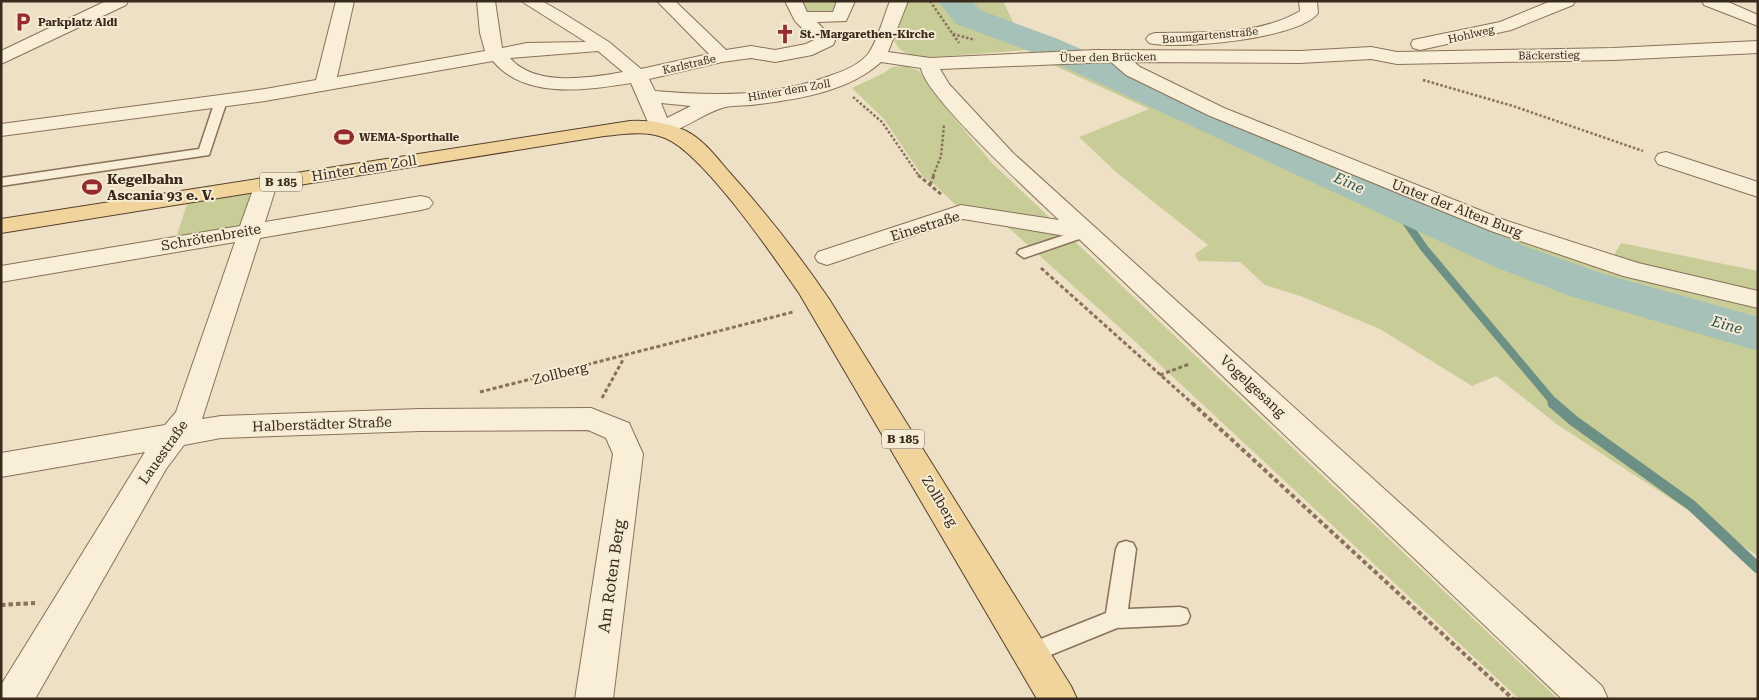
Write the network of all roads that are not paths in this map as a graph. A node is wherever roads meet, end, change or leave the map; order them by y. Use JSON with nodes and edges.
{"nodes":[{"id":1,"x":120,"y":1,"type":"edge"},
{"id":2,"x":345,"y":1,"type":"edge"},
{"id":3,"x":486,"y":1,"type":"edge"},
{"id":4,"x":529,"y":1,"type":"edge"},
{"id":5,"x":665,"y":1,"type":"edge"},
{"id":6,"x":846,"y":1,"type":"edge"},
{"id":7,"x":899,"y":1,"type":"edge"},
{"id":8,"x":1308,"y":1,"type":"edge"},
{"id":9,"x":1567,"y":1,"type":"edge"},
{"id":10,"x":1710,"y":1,"type":"edge"},
{"id":11,"x":797,"y":9,"type":"edge"},
{"id":12,"x":1758,"y":21,"type":"edge"},
{"id":13,"x":600,"y":46,"type":"junction"},
{"id":14,"x":1758,"y":47,"type":"edge"},
{"id":15,"x":1371,"y":52,"type":"junction"},
{"id":16,"x":498,"y":56,"type":"junction"},
{"id":17,"x":722,"y":56,"type":"junction"},
{"id":18,"x":877,"y":56,"type":"junction"},
{"id":19,"x":1106,"y":56,"type":"junction"},
{"id":20,"x":1340,"y":56,"type":"joint"},
{"id":21,"x":1,"y":58,"type":"edge"},
{"id":22,"x":930,"y":64,"type":"junction"},
{"id":23,"x":637,"y":76,"type":"junction"},
{"id":24,"x":326,"y":85,"type":"junction"},
{"id":25,"x":648,"y":96,"type":"junction"},
{"id":26,"x":221,"y":101,"type":"junction"},
{"id":27,"x":722,"y":101,"type":"junction"},
{"id":28,"x":662,"y":129,"type":"junction"},
{"id":29,"x":1,"y":130,"type":"edge"},
{"id":30,"x":1666,"y":159,"type":"road end"},
{"id":31,"x":1,"y":182,"type":"edge"},
{"id":32,"x":266,"y":184,"type":"junction"},
{"id":33,"x":1758,"y":190,"type":"edge"},
{"id":34,"x":421,"y":203,"type":"dead end"},
{"id":35,"x":1,"y":226,"type":"edge"},
{"id":36,"x":250,"y":230,"type":"junction"},
{"id":37,"x":1086,"y":232,"type":"junction"},
{"id":38,"x":1024,"y":253,"type":"road end"},
{"id":39,"x":827,"y":257,"type":"dead end"},
{"id":40,"x":1,"y":274,"type":"edge"},
{"id":41,"x":1758,"y":300,"type":"edge"},
{"id":42,"x":175,"y":434,"type":"junction"},
{"id":43,"x":628,"y":454,"type":"joint"},
{"id":44,"x":1,"y":465,"type":"edge"},
{"id":45,"x":1126,"y":549,"type":"dead end"},
{"id":46,"x":1180,"y":616,"type":"dead end"},
{"id":47,"x":1116,"y":619,"type":"junction"},
{"id":48,"x":1031,"y":653,"type":"junction"},
{"id":49,"x":14,"y":699,"type":"edge"},
{"id":50,"x":594,"y":699,"type":"edge"},
{"id":51,"x":1058,"y":699,"type":"edge"},
{"id":52,"x":1589,"y":699,"type":"edge"}],
"edges":[{"from":1,"to":21,"type":"street"},
{"from":2,"to":24,"type":"street"},
{"from":3,"to":16,"type":"street"},
{"from":4,"to":13,"type":"street"},
{"from":5,"to":17,"type":"street","name":"Karlstraße"},
{"from":6,"to":11,"type":"street"},
{"from":7,"to":18,"type":"street"},
{"from":8,"to":19,"type":"street","name":"Baumgartenstraße"},
{"from":9,"to":15,"type":"street","name":"Hohlweg"},
{"from":10,"to":12,"type":"street"},
{"from":11,"to":17,"type":"street"},
{"from":13,"to":16,"type":"street"},
{"from":13,"to":23,"type":"street"},
{"from":14,"to":15,"type":"street","name":"Bäckerstieg"},
{"from":15,"to":20,"type":"street","name":"Bäckerstieg"},
{"from":16,"to":23,"type":"street","name":"Karlstraße"},
{"from":16,"to":24,"type":"street"},
{"from":17,"to":23,"type":"street","name":"Karlstraße"},
{"from":18,"to":22,"type":"street","name":"Über den Brücken"},
{"from":18,"to":27,"type":"street","name":"Hinter dem Zoll"},
{"from":19,"to":20,"type":"street","name":"Über den Brücken"},
{"from":19,"to":22,"type":"street","name":"Über den Brücken"},
{"from":19,"to":41,"type":"street","name":"Unter der Alten Burg"},
{"from":22,"to":37,"type":"street","name":"Vogelgesang"},
{"from":23,"to":25,"type":"street"},
{"from":24,"to":26,"type":"street"},
{"from":25,"to":27,"type":"street","name":"Hinter dem Zoll"},
{"from":25,"to":28,"type":"street"},
{"from":26,"to":29,"type":"street"},
{"from":26,"to":31,"type":"lane"},
{"from":27,"to":28,"type":"street","name":"Hinter dem Zoll"},
{"from":28,"to":32,"type":"main road","name":"Hinter dem Zoll","number":"B 185"},
{"from":28,"to":48,"type":"main road","name":"Zollberg","number":"B 185"},
{"from":30,"to":33,"type":"street"},
{"from":32,"to":35,"type":"main road","name":"Hinter dem Zoll","number":"B 185"},
{"from":32,"to":36,"type":"street","name":"Lauestraße"},
{"from":34,"to":36,"type":"street","name":"Schrötenbreite"},
{"from":36,"to":40,"type":"street","name":"Schrötenbreite"},
{"from":36,"to":42,"type":"street","name":"Lauestraße"},
{"from":37,"to":38,"type":"lane"},
{"from":37,"to":39,"type":"street","name":"Einestraße"},
{"from":37,"to":52,"type":"street","name":"Vogelgesang"},
{"from":42,"to":43,"type":"street","name":"Halberstädter Straße"},
{"from":42,"to":44,"type":"street","name":"Halberstädter Straße"},
{"from":42,"to":49,"type":"street","name":"Lauestraße"},
{"from":43,"to":50,"type":"street","name":"Am Roten Berg"},
{"from":45,"to":47,"type":"lane"},
{"from":46,"to":47,"type":"lane"},
{"from":47,"to":48,"type":"lane"},
{"from":48,"to":51,"type":"main road","name":"Zollberg","number":"B 185"}]}
